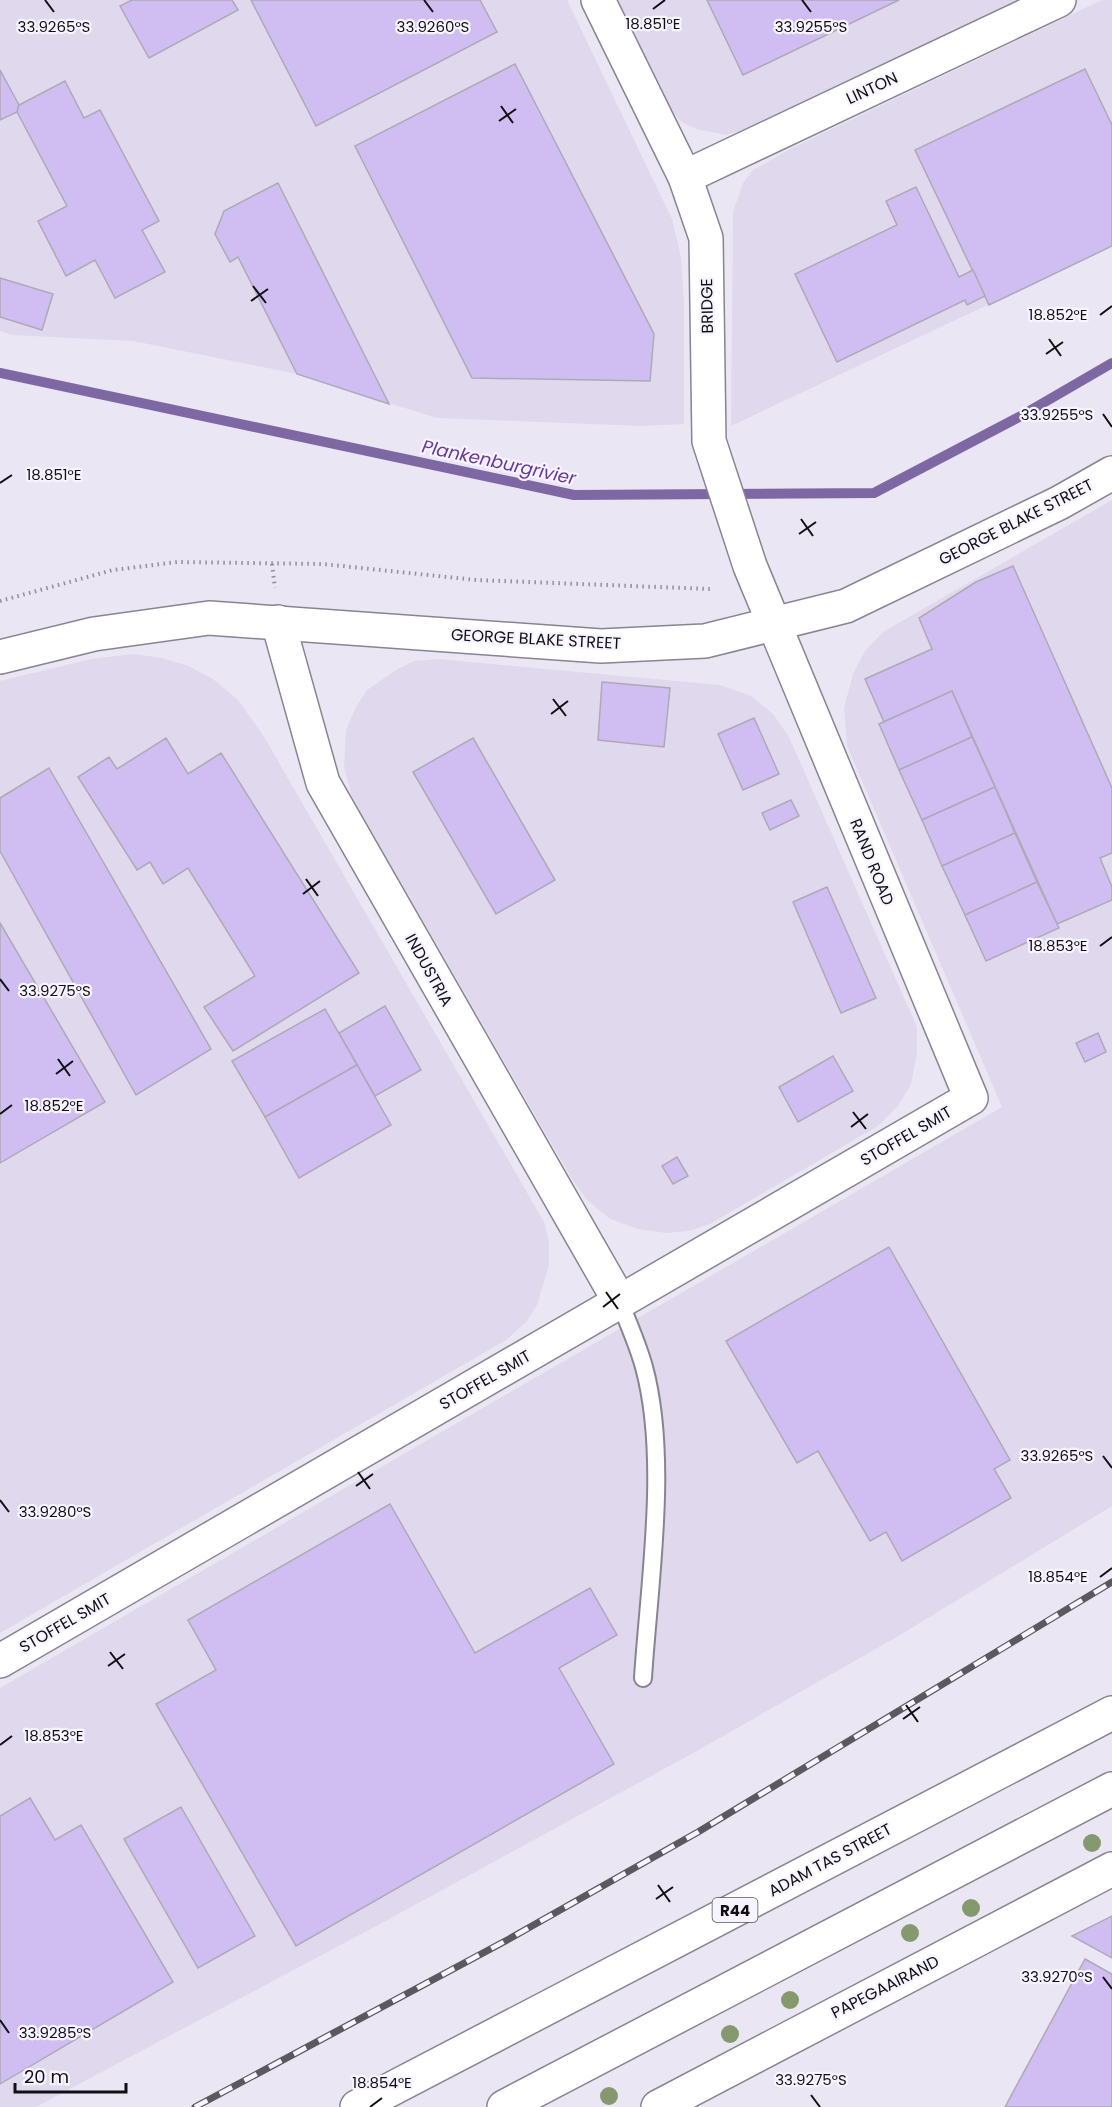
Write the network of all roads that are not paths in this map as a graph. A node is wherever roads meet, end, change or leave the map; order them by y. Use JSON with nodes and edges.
{"nodes":[{"id":1,"x":598,"y":0,"type":"edge"},
{"id":2,"x":1059,"y":0,"type":"edge"},
{"id":3,"x":685,"y":177,"type":"junction"},
{"id":4,"x":1112,"y":473,"type":"edge"},
{"id":5,"x":278,"y":622,"type":"junction"},
{"id":6,"x":775,"y":624,"type":"junction"},
{"id":7,"x":0,"y":657,"type":"edge"},
{"id":8,"x":970,"y":1098,"type":"joint"},
{"id":9,"x":620,"y":1302,"type":"junction"},
{"id":10,"x":0,"y":1661,"type":"edge"},
{"id":11,"x":643,"y":1678,"type":"dead end"},
{"id":12,"x":1112,"y":1713,"type":"edge"},
{"id":13,"x":1112,"y":1789,"type":"edge"},
{"id":14,"x":1112,"y":1869,"type":"edge"},
{"id":15,"x":693,"y":2099,"type":"edge"},
{"id":16,"x":357,"y":2107,"type":"edge"},
{"id":17,"x":504,"y":2107,"type":"edge"},
{"id":18,"x":658,"y":2107,"type":"edge"}],
"edges":[{"from":1,"to":3,"type":"street","name":"BRIDGE"},
{"from":2,"to":3,"type":"street","name":"LINTON"},
{"from":3,"to":6,"type":"street","name":"BRIDGE"},
{"from":4,"to":6,"type":"street","name":"GEORGE BLAKE STREET"},
{"from":5,"to":6,"type":"street","name":"GEORGE BLAKE STREET"},
{"from":5,"to":7,"type":"street","name":"GEORGE BLAKE STREET"},
{"from":5,"to":9,"type":"street","name":"INDUSTRIA"},
{"from":6,"to":8,"type":"street","name":"RAND ROAD"},
{"from":8,"to":9,"type":"street","name":"STOFFEL SMIT"},
{"from":9,"to":10,"type":"street","name":"STOFFEL SMIT"},
{"from":9,"to":11,"type":"lane"},
{"from":12,"to":16,"type":"street","name":"ADAM TAS STREET","number":"R44"},
{"from":13,"to":17,"type":"street"},
{"from":14,"to":15,"type":"street","name":"PAPEGAAIRAND"},
{"from":15,"to":18,"type":"street","name":"PAPEGAAIRAND"}]}
